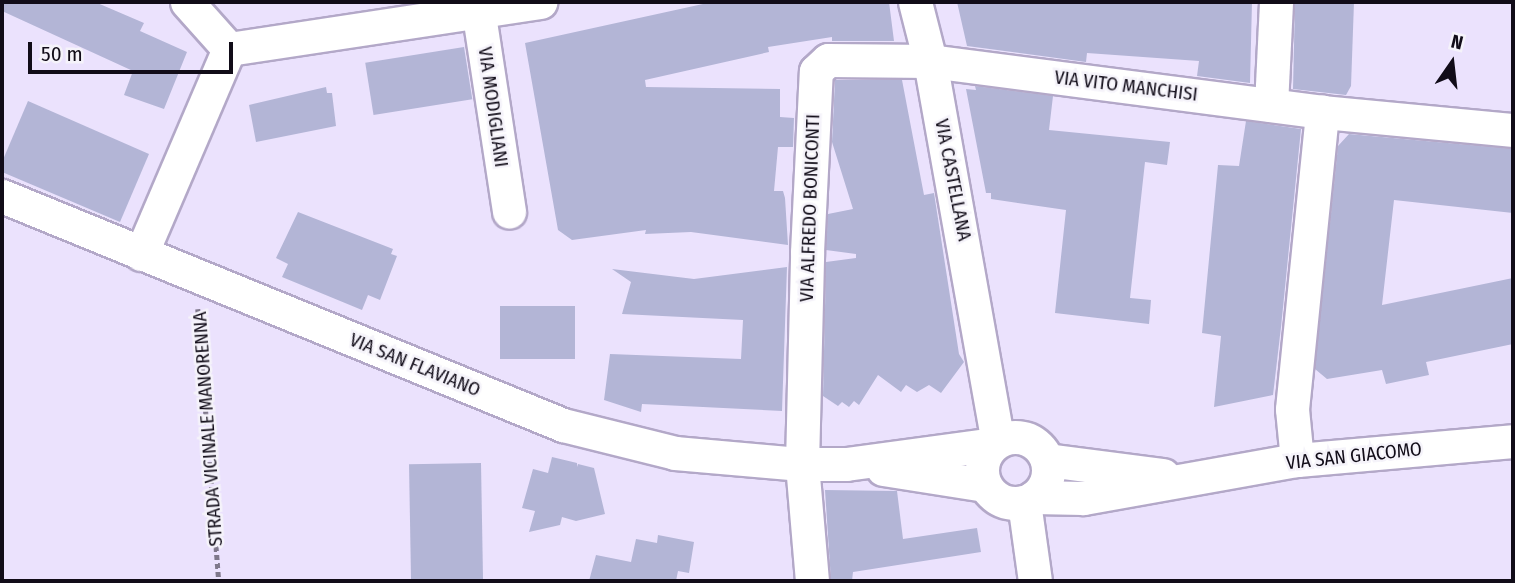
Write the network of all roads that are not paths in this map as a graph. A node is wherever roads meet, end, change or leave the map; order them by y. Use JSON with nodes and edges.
{"nodes":[{"id":1,"x":187,"y":2,"type":"edge"},
{"id":2,"x":540,"y":2,"type":"edge"},
{"id":3,"x":915,"y":2,"type":"edge"},
{"id":4,"x":1276,"y":2,"type":"edge"},
{"id":5,"x":478,"y":8,"type":"edge"},
{"id":6,"x":229,"y":49,"type":"junction"},
{"id":7,"x":930,"y":61,"type":"junction"},
{"id":8,"x":1271,"y":105,"type":"junction"},
{"id":9,"x":1322,"y":112,"type":"junction"},
{"id":10,"x":1513,"y":130,"type":"edge"},
{"id":11,"x":2,"y":195,"type":"edge"},
{"id":12,"x":509,"y":212,"type":"dead end"},
{"id":13,"x":141,"y":254,"type":"junction"},
{"id":14,"x":1513,"y":442,"type":"edge"},
{"id":15,"x":1016,"y":446,"type":"junction"},
{"id":16,"x":1297,"y":460,"type":"junction"},
{"id":17,"x":802,"y":464,"type":"junction"},
{"id":18,"x":846,"y":464,"type":"junction"},
{"id":19,"x":1197,"y":480,"type":"junction"},
{"id":20,"x":985,"y":485,"type":"junction"},
{"id":21,"x":1029,"y":500,"type":"junction"},
{"id":22,"x":812,"y":581,"type":"edge"},
{"id":23,"x":1035,"y":581,"type":"edge"}],
"edges":[{"from":1,"to":6,"type":"street"},
{"from":2,"to":5,"type":"street"},
{"from":3,"to":7,"type":"street","name":"VIA CASTELLANA"},
{"from":4,"to":8,"type":"street"},
{"from":5,"to":6,"type":"street"},
{"from":5,"to":12,"type":"street","name":"VIA MODIGLIANI"},
{"from":6,"to":13,"type":"street"},
{"from":7,"to":8,"type":"street","name":"VIA VITO MANCHISI"},
{"from":7,"to":15,"type":"street","name":"VIA CASTELLANA"},
{"from":7,"to":17,"type":"street","name":"VIA ALFREDO BONICONTI"},
{"from":8,"to":9,"type":"street","name":"VIA VITO MANCHISI"},
{"from":9,"to":10,"type":"street","name":"VIA VITO MANCHISI"},
{"from":9,"to":16,"type":"street"},
{"from":11,"to":13,"type":"street","name":"VIA SAN FLAVIANO"},
{"from":13,"to":17,"type":"street","name":"VIA SAN FLAVIANO"},
{"from":14,"to":16,"type":"street","name":"VIA SAN GIACOMO"},
{"from":15,"to":18,"type":"street","name":"VIA SAN FLAVIANO"},
{"from":15,"to":19,"type":"street","name":"VIA SAN GIACOMO"},
{"from":15,"to":20,"type":"street"},
{"from":15,"to":21,"type":"street"},
{"from":16,"to":19,"type":"street","name":"VIA SAN GIACOMO"},
{"from":17,"to":18,"type":"street","name":"VIA SAN FLAVIANO"},
{"from":17,"to":22,"type":"street","name":"VIA ALFREDO BONICONTI"},
{"from":18,"to":20,"type":"street","name":"VIA SAN FLAVIANO"},
{"from":19,"to":21,"type":"street","name":"VIA SAN GIACOMO"},
{"from":20,"to":21,"type":"street"},
{"from":21,"to":23,"type":"street"}]}
